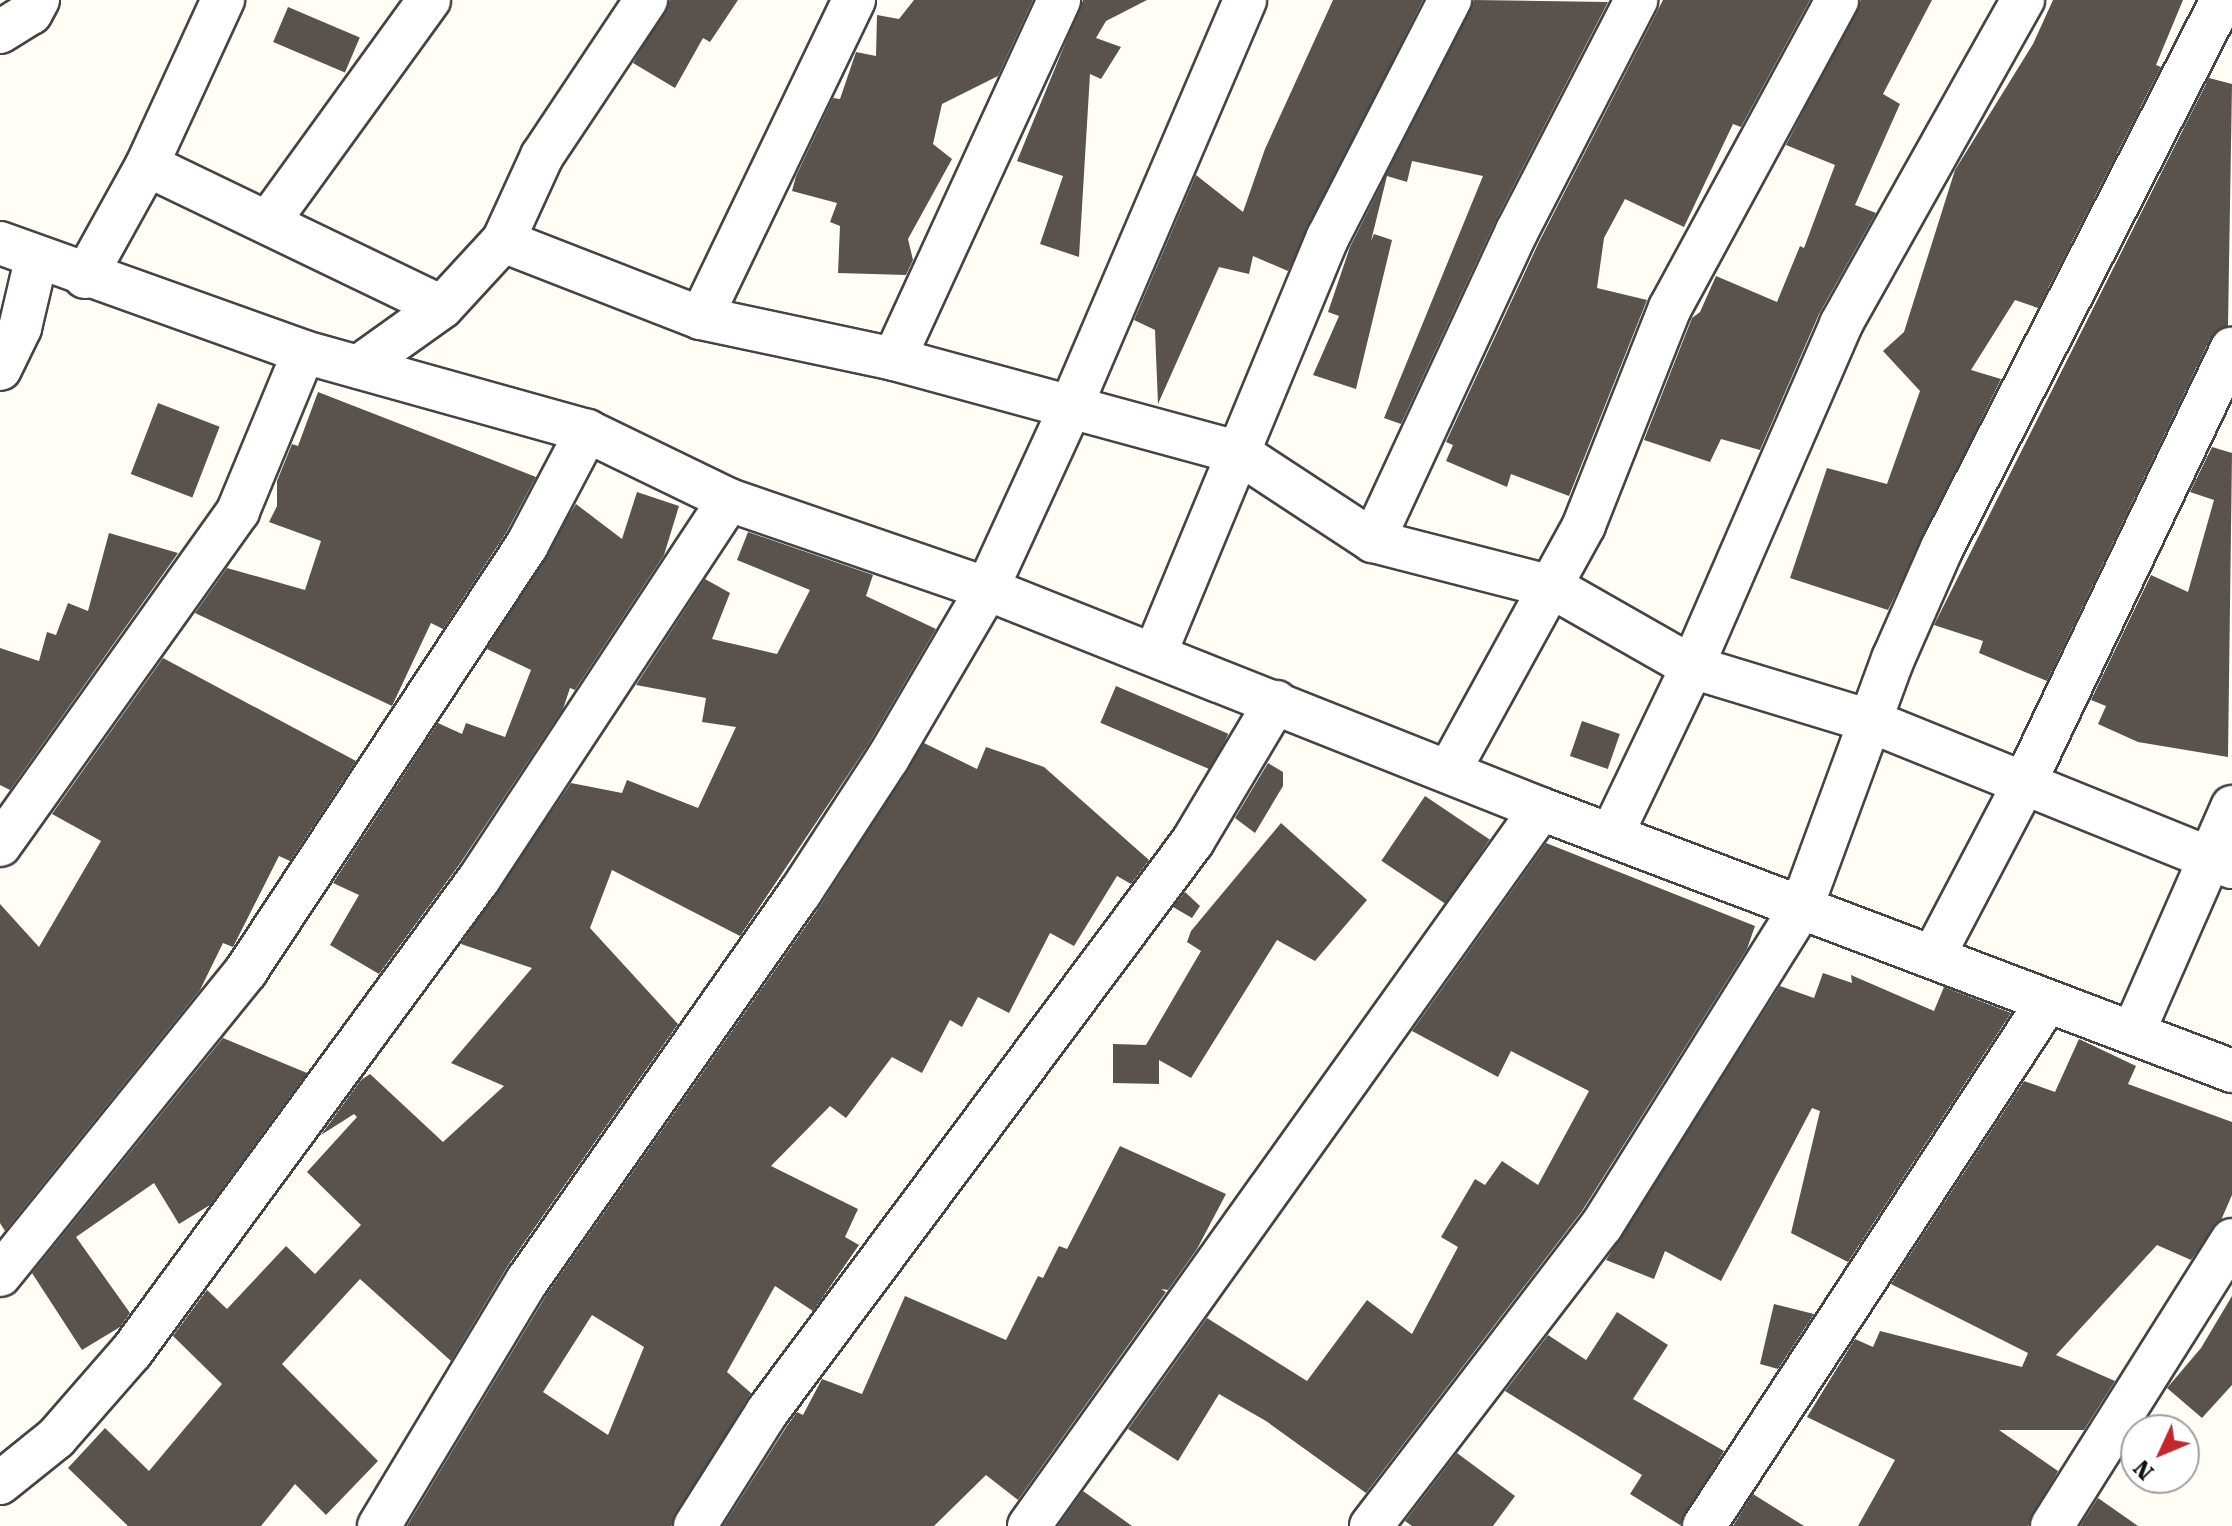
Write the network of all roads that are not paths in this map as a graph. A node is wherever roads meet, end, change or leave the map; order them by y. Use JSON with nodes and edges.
{"nodes":[{"id":1,"x":38,"y":0,"type":"edge"},
{"id":2,"x":223,"y":0,"type":"edge"},
{"id":3,"x":429,"y":0,"type":"edge"},
{"id":4,"x":646,"y":0,"type":"edge"},
{"id":5,"x":854,"y":0,"type":"edge"},
{"id":6,"x":1059,"y":0,"type":"edge"},
{"id":7,"x":1245,"y":0,"type":"edge"},
{"id":8,"x":1450,"y":0,"type":"edge"},
{"id":9,"x":1636,"y":0,"type":"edge"},
{"id":10,"x":1837,"y":0,"type":"edge"},
{"id":11,"x":2023,"y":0,"type":"edge"},
{"id":12,"x":2224,"y":1,"type":"edge"},
{"id":13,"x":0,"y":32,"type":"edge"},
{"id":14,"x":147,"y":165,"type":"junction"},
{"id":15,"x":269,"y":221,"type":"junction"},
{"id":16,"x":503,"y":241,"type":"junction"},
{"id":17,"x":18,"y":251,"type":"edge"},
{"id":18,"x":85,"y":277,"type":"junction"},
{"id":19,"x":442,"y":307,"type":"junction"},
{"id":20,"x":701,"y":318,"type":"junction"},
{"id":21,"x":2232,"y":349,"type":"edge"},
{"id":22,"x":304,"y":352,"type":"junction"},
{"id":23,"x":894,"y":359,"type":"junction"},
{"id":24,"x":358,"y":367,"type":"junction"},
{"id":25,"x":0,"y":369,"type":"edge"},
{"id":26,"x":1072,"y":404,"type":"junction"},
{"id":27,"x":587,"y":431,"type":"junction"},
{"id":28,"x":1239,"y":453,"type":"junction"},
{"id":29,"x":729,"y":500,"type":"junction"},
{"id":30,"x":1373,"y":541,"type":"junction"},
{"id":31,"x":1552,"y":587,"type":"junction"},
{"id":32,"x":987,"y":589,"type":"junction"},
{"id":33,"x":1155,"y":654,"type":"junction"},
{"id":34,"x":1692,"y":667,"type":"junction"},
{"id":35,"x":1276,"y":702,"type":"junction"},
{"id":36,"x":1870,"y":721,"type":"junction"},
{"id":37,"x":1449,"y":771,"type":"junction"},
{"id":38,"x":2026,"y":780,"type":"junction"},
{"id":39,"x":2232,"y":807,"type":"edge"},
{"id":40,"x":1541,"y":809,"type":"junction"},
{"id":41,"x":1612,"y":834,"type":"junction"},
{"id":42,"x":0,"y":845,"type":"edge"},
{"id":43,"x":2222,"y":862,"type":"edge"},
{"id":44,"x":1802,"y":906,"type":"junction"},
{"id":45,"x":1933,"y":957,"type":"junction"},
{"id":46,"x":2047,"y":1002,"type":"junction"},
{"id":47,"x":2133,"y":1033,"type":"junction"},
{"id":48,"x":2232,"y":1071,"type":"edge"},
{"id":49,"x":2232,"y":1240,"type":"edge"},
{"id":50,"x":0,"y":1275,"type":"edge"},
{"id":51,"x":0,"y":1483,"type":"edge"},
{"id":52,"x":379,"y":1526,"type":"edge"},
{"id":53,"x":695,"y":1526,"type":"edge"},
{"id":54,"x":1029,"y":1526,"type":"edge"},
{"id":55,"x":1371,"y":1526,"type":"edge"},
{"id":56,"x":1704,"y":1526,"type":"edge"},
{"id":57,"x":2052,"y":1526,"type":"edge"}],
"edges":[{"from":1,"to":13,"type":"street"},
{"from":2,"to":14,"type":"street"},
{"from":3,"to":15,"type":"street"},
{"from":4,"to":16,"type":"street"},
{"from":5,"to":20,"type":"street"},
{"from":6,"to":23,"type":"street"},
{"from":7,"to":26,"type":"street"},
{"from":8,"to":28,"type":"street"},
{"from":9,"to":30,"type":"street"},
{"from":10,"to":31,"type":"street"},
{"from":11,"to":34,"type":"street"},
{"from":12,"to":36,"type":"street"},
{"from":14,"to":15,"type":"street"},
{"from":14,"to":18,"type":"street"},
{"from":15,"to":19,"type":"street"},
{"from":16,"to":19,"type":"street"},
{"from":16,"to":20,"type":"street"},
{"from":17,"to":18,"type":"street"},
{"from":17,"to":25,"type":"street"},
{"from":18,"to":22,"type":"street"},
{"from":19,"to":24,"type":"street"},
{"from":20,"to":23,"type":"street"},
{"from":21,"to":38,"type":"street"},
{"from":22,"to":24,"type":"street"},
{"from":22,"to":42,"type":"street"},
{"from":23,"to":26,"type":"street"},
{"from":24,"to":27,"type":"street"},
{"from":26,"to":28,"type":"street"},
{"from":26,"to":32,"type":"street"},
{"from":27,"to":29,"type":"street"},
{"from":27,"to":50,"type":"street"},
{"from":28,"to":30,"type":"street"},
{"from":28,"to":33,"type":"street"},
{"from":29,"to":32,"type":"street"},
{"from":29,"to":51,"type":"street"},
{"from":30,"to":31,"type":"street"},
{"from":31,"to":34,"type":"street"},
{"from":31,"to":37,"type":"street"},
{"from":32,"to":33,"type":"street"},
{"from":32,"to":52,"type":"street"},
{"from":33,"to":35,"type":"street"},
{"from":34,"to":36,"type":"street"},
{"from":34,"to":41,"type":"street"},
{"from":35,"to":37,"type":"street"},
{"from":35,"to":53,"type":"street"},
{"from":36,"to":38,"type":"street"},
{"from":36,"to":44,"type":"street"},
{"from":37,"to":40,"type":"street"},
{"from":38,"to":43,"type":"street"},
{"from":38,"to":45,"type":"street"},
{"from":39,"to":43,"type":"street"},
{"from":40,"to":41,"type":"street"},
{"from":40,"to":54,"type":"street"},
{"from":41,"to":44,"type":"street"},
{"from":43,"to":47,"type":"street"},
{"from":44,"to":45,"type":"street"},
{"from":44,"to":55,"type":"street"},
{"from":45,"to":46,"type":"street"},
{"from":46,"to":47,"type":"street"},
{"from":46,"to":56,"type":"street"},
{"from":47,"to":48,"type":"street"},
{"from":49,"to":57,"type":"street"}]}
